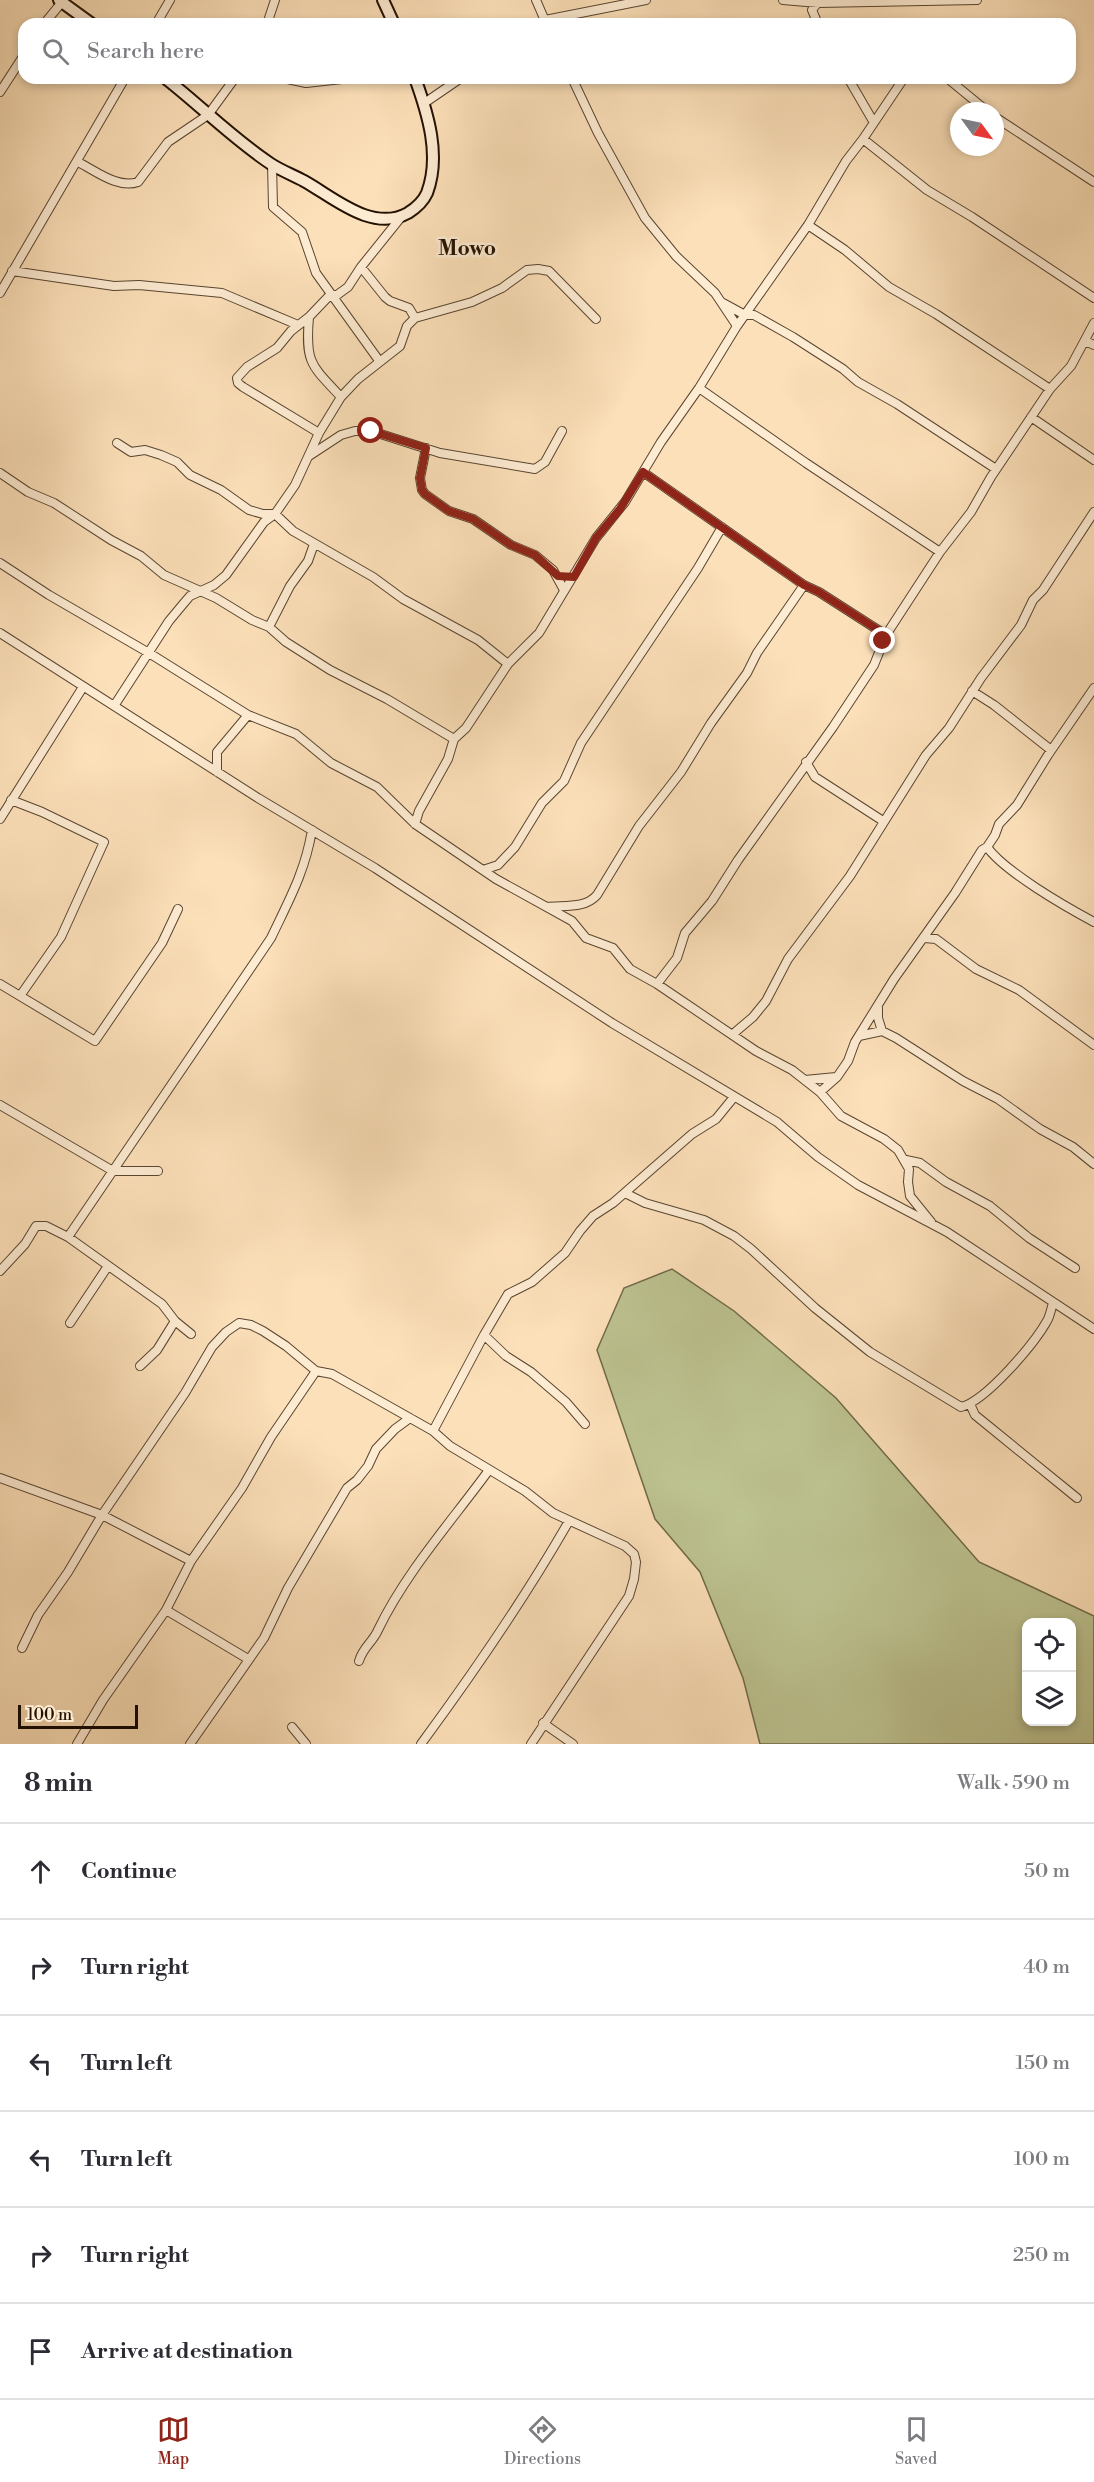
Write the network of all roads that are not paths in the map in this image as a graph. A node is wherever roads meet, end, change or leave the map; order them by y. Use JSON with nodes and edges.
{"nodes":[{"id":1,"x":170,"y":0,"type":"edge"},
{"id":2,"x":275,"y":0,"type":"edge"},
{"id":3,"x":384,"y":0,"type":"edge"},
{"id":4,"x":536,"y":0,"type":"edge"},
{"id":5,"x":646,"y":0,"type":"edge"},
{"id":6,"x":783,"y":0,"type":"edge"},
{"id":7,"x":977,"y":0,"type":"edge"},
{"id":8,"x":61,"y":1,"type":"edge"},
{"id":9,"x":819,"y":1,"type":"edge"},
{"id":10,"x":917,"y":1,"type":"edge"},
{"id":11,"x":632,"y":2,"type":"edge"},
{"id":12,"x":48,"y":18,"type":"edge"},
{"id":13,"x":84,"y":18,"type":"edge"},
{"id":14,"x":160,"y":18,"type":"edge"},
{"id":15,"x":269,"y":18,"type":"edge"},
{"id":16,"x":392,"y":18,"type":"edge"},
{"id":17,"x":542,"y":18,"type":"edge"},
{"id":18,"x":565,"y":18,"type":"edge"},
{"id":19,"x":815,"y":18,"type":"edge"},
{"id":20,"x":18,"y":64,"type":"edge"},
{"id":21,"x":122,"y":84,"type":"edge"},
{"id":22,"x":172,"y":84,"type":"edge"},
{"id":23,"x":231,"y":84,"type":"edge"},
{"id":24,"x":417,"y":84,"type":"edge"},
{"id":25,"x":452,"y":84,"type":"edge"},
{"id":26,"x":575,"y":84,"type":"edge"},
{"id":27,"x":851,"y":84,"type":"edge"},
{"id":28,"x":900,"y":84,"type":"edge"},
{"id":29,"x":954,"y":84,"type":"edge"},
{"id":30,"x":0,"y":92,"type":"edge"},
{"id":31,"x":976,"y":102,"type":"edge"},
{"id":32,"x":423,"y":104,"type":"junction"},
{"id":33,"x":208,"y":115,"type":"junction"},
{"id":34,"x":873,"y":121,"type":"junction"},
{"id":35,"x":1004,"y":123,"type":"edge"},
{"id":36,"x":863,"y":140,"type":"junction"},
{"id":37,"x":78,"y":162,"type":"junction"},
{"id":38,"x":272,"y":164,"type":"junction"},
{"id":39,"x":1094,"y":182,"type":"edge"},
{"id":40,"x":402,"y":216,"type":"junction"},
{"id":41,"x":808,"y":225,"type":"junction"},
{"id":42,"x":361,"y":267,"type":"junction"},
{"id":43,"x":12,"y":271,"type":"junction"},
{"id":44,"x":0,"y":293,"type":"edge"},
{"id":45,"x":330,"y":295,"type":"junction"},
{"id":46,"x":1094,"y":298,"type":"edge"},
{"id":47,"x":723,"y":303,"type":"junction"},
{"id":48,"x":745,"y":315,"type":"junction"},
{"id":49,"x":309,"y":317,"type":"junction"},
{"id":50,"x":416,"y":318,"type":"junction"},
{"id":51,"x":597,"y":319,"type":"dead end"},
{"id":52,"x":1094,"y":324,"type":"edge"},
{"id":53,"x":298,"y":325,"type":"junction"},
{"id":54,"x":737,"y":326,"type":"junction"},
{"id":55,"x":1086,"y":341,"type":"junction"},
{"id":56,"x":1094,"y":345,"type":"edge"},
{"id":57,"x":380,"y":363,"type":"junction"},
{"id":58,"x":699,"y":388,"type":"junction"},
{"id":59,"x":1050,"y":389,"type":"junction"},
{"id":60,"x":341,"y":397,"type":"junction"},
{"id":61,"x":1031,"y":417,"type":"junction"},
{"id":62,"x":562,"y":431,"type":"dead end"},
{"id":63,"x":319,"y":433,"type":"junction"},
{"id":64,"x":117,"y":443,"type":"dead end"},
{"id":65,"x":426,"y":448,"type":"junction"},
{"id":66,"x":309,"y":456,"type":"junction"},
{"id":67,"x":1094,"y":460,"type":"edge"},
{"id":68,"x":996,"y":469,"type":"junction"},
{"id":69,"x":643,"y":472,"type":"junction"},
{"id":70,"x":0,"y":473,"type":"edge"},
{"id":71,"x":1094,"y":512,"type":"edge"},
{"id":72,"x":276,"y":514,"type":"junction"},
{"id":73,"x":722,"y":527,"type":"junction"},
{"id":74,"x":314,"y":544,"type":"junction"},
{"id":75,"x":940,"y":552,"type":"junction"},
{"id":76,"x":0,"y":563,"type":"edge"},
{"id":77,"x":558,"y":576,"type":"junction"},
{"id":78,"x":574,"y":577,"type":"junction"},
{"id":79,"x":804,"y":585,"type":"junction"},
{"id":80,"x":564,"y":590,"type":"junction"},
{"id":81,"x":199,"y":592,"type":"junction"},
{"id":82,"x":269,"y":627,"type":"junction"},
{"id":83,"x":0,"y":633,"type":"edge"},
{"id":84,"x":886,"y":635,"type":"junction"},
{"id":85,"x":149,"y":653,"type":"junction"},
{"id":86,"x":508,"y":664,"type":"junction"},
{"id":87,"x":83,"y":687,"type":"junction"},
{"id":88,"x":1094,"y":687,"type":"edge"},
{"id":89,"x":972,"y":691,"type":"junction"},
{"id":90,"x":114,"y":706,"type":"junction"},
{"id":91,"x":248,"y":715,"type":"junction"},
{"id":92,"x":454,"y":739,"type":"junction"},
{"id":93,"x":1051,"y":750,"type":"junction"},
{"id":94,"x":806,"y":762,"type":"junction"},
{"id":95,"x":218,"y":772,"type":"junction"},
{"id":96,"x":11,"y":800,"type":"junction"},
{"id":97,"x":419,"y":811,"type":"junction"},
{"id":98,"x":406,"y":817,"type":"junction"},
{"id":99,"x":0,"y":819,"type":"edge"},
{"id":100,"x":883,"y":821,"type":"junction"},
{"id":101,"x":415,"y":824,"type":"junction"},
{"id":102,"x":312,"y":830,"type":"junction"},
{"id":103,"x":987,"y":847,"type":"junction"},
{"id":104,"x":498,"y":865,"type":"junction"},
{"id":105,"x":483,"y":870,"type":"junction"},
{"id":106,"x":496,"y":879,"type":"junction"},
{"id":107,"x":545,"y":907,"type":"junction"},
{"id":108,"x":178,"y":909,"type":"dead end"},
{"id":109,"x":1094,"y":922,"type":"edge"},
{"id":110,"x":933,"y":926,"type":"junction"},
{"id":111,"x":924,"y":938,"type":"junction"},
{"id":112,"x":936,"y":939,"type":"junction"},
{"id":113,"x":0,"y":984,"type":"edge"},
{"id":114,"x":657,"y":984,"type":"junction"},
{"id":115,"x":20,"y":996,"type":"junction"},
{"id":116,"x":878,"y":1006,"type":"junction"},
{"id":117,"x":882,"y":1031,"type":"junction"},
{"id":118,"x":733,"y":1034,"type":"junction"},
{"id":119,"x":859,"y":1036,"type":"junction"},
{"id":120,"x":1094,"y":1045,"type":"edge"},
{"id":121,"x":837,"y":1077,"type":"junction"},
{"id":122,"x":804,"y":1080,"type":"junction"},
{"id":123,"x":820,"y":1092,"type":"junction"},
{"id":124,"x":734,"y":1097,"type":"junction"},
{"id":125,"x":0,"y":1105,"type":"edge"},
{"id":126,"x":906,"y":1160,"type":"junction"},
{"id":127,"x":1094,"y":1164,"type":"edge"},
{"id":128,"x":113,"y":1171,"type":"junction"},
{"id":129,"x":158,"y":1171,"type":"dead end"},
{"id":130,"x":626,"y":1193,"type":"junction"},
{"id":131,"x":921,"y":1208,"type":"junction"},
{"id":132,"x":912,"y":1213,"type":"junction"},
{"id":133,"x":932,"y":1223,"type":"junction"},
{"id":134,"x":68,"y":1237,"type":"junction"},
{"id":135,"x":108,"y":1266,"type":"junction"},
{"id":136,"x":1075,"y":1268,"type":"dead end"},
{"id":137,"x":0,"y":1271,"type":"edge"},
{"id":138,"x":1053,"y":1303,"type":"junction"},
{"id":139,"x":174,"y":1321,"type":"junction"},
{"id":140,"x":70,"y":1323,"type":"dead end"},
{"id":141,"x":1094,"y":1329,"type":"edge"},
{"id":142,"x":191,"y":1334,"type":"dead end"},
{"id":143,"x":484,"y":1335,"type":"junction"},
{"id":144,"x":140,"y":1366,"type":"dead end"},
{"id":145,"x":316,"y":1371,"type":"junction"},
{"id":146,"x":970,"y":1404,"type":"junction"},
{"id":147,"x":410,"y":1418,"type":"junction"},
{"id":148,"x":585,"y":1424,"type":"dead end"},
{"id":149,"x":433,"y":1431,"type":"junction"},
{"id":150,"x":489,"y":1470,"type":"junction"},
{"id":151,"x":0,"y":1478,"type":"edge"},
{"id":152,"x":1077,"y":1498,"type":"dead end"},
{"id":153,"x":102,"y":1515,"type":"junction"},
{"id":154,"x":569,"y":1521,"type":"junction"},
{"id":155,"x":191,"y":1561,"type":"junction"},
{"id":156,"x":165,"y":1610,"type":"junction"},
{"id":157,"x":22,"y":1648,"type":"dead end"},
{"id":158,"x":248,"y":1659,"type":"junction"},
{"id":159,"x":359,"y":1661,"type":"dead end"},
{"id":160,"x":543,"y":1723,"type":"junction"},
{"id":161,"x":292,"y":1727,"type":"dead end"},
{"id":162,"x":77,"y":1744,"type":"edge"},
{"id":163,"x":190,"y":1744,"type":"edge"},
{"id":164,"x":306,"y":1744,"type":"edge"},
{"id":165,"x":422,"y":1744,"type":"edge"},
{"id":166,"x":531,"y":1744,"type":"edge"},
{"id":167,"x":573,"y":1744,"type":"edge"}],
"edges":[{"from":1,"to":14,"type":"street"},
{"from":2,"to":15,"type":"street"},
{"from":3,"to":16,"type":"street"},
{"from":4,"to":17,"type":"street"},
{"from":5,"to":11,"type":"street"},
{"from":6,"to":9,"type":"street"},
{"from":7,"to":10,"type":"street"},
{"from":8,"to":12,"type":"street"},
{"from":8,"to":13,"type":"street"},
{"from":9,"to":10,"type":"street"},
{"from":9,"to":19,"type":"street"},
{"from":11,"to":18,"type":"street"},
{"from":20,"to":30,"type":"street"},
{"from":21,"to":37,"type":"street"},
{"from":22,"to":33,"type":"street"},
{"from":23,"to":33,"type":"street"},
{"from":24,"to":32,"type":"street"},
{"from":25,"to":32,"type":"street"},
{"from":26,"to":47,"type":"street"},
{"from":27,"to":34,"type":"street"},
{"from":28,"to":34,"type":"street"},
{"from":29,"to":31,"type":"street"},
{"from":32,"to":40,"type":"street"},
{"from":33,"to":37,"type":"street"},
{"from":33,"to":38,"type":"street"},
{"from":34,"to":36,"type":"street"},
{"from":35,"to":39,"type":"street"},
{"from":36,"to":41,"type":"street"},
{"from":36,"to":46,"type":"street"},
{"from":37,"to":43,"type":"street"},
{"from":38,"to":40,"type":"street"},
{"from":38,"to":45,"type":"street"},
{"from":40,"to":42,"type":"street"},
{"from":41,"to":48,"type":"street"},
{"from":41,"to":59,"type":"street"},
{"from":42,"to":45,"type":"street"},
{"from":42,"to":50,"type":"street"},
{"from":43,"to":44,"type":"street"},
{"from":43,"to":53,"type":"street"},
{"from":45,"to":49,"type":"street"},
{"from":45,"to":57,"type":"street"},
{"from":47,"to":48,"type":"street"},
{"from":47,"to":54,"type":"street"},
{"from":48,"to":54,"type":"street"},
{"from":48,"to":68,"type":"street"},
{"from":49,"to":53,"type":"street"},
{"from":49,"to":60,"type":"street"},
{"from":50,"to":51,"type":"street"},
{"from":50,"to":57,"type":"street"},
{"from":52,"to":55,"type":"street"},
{"from":53,"to":63,"type":"street"},
{"from":54,"to":58,"type":"street"},
{"from":55,"to":56,"type":"street"},
{"from":55,"to":59,"type":"street"},
{"from":57,"to":60,"type":"street"},
{"from":58,"to":69,"type":"street"},
{"from":58,"to":75,"type":"street"},
{"from":59,"to":61,"type":"street"},
{"from":60,"to":63,"type":"street"},
{"from":61,"to":67,"type":"street"},
{"from":61,"to":68,"type":"street"},
{"from":62,"to":65,"type":"street"},
{"from":63,"to":66,"type":"street"},
{"from":64,"to":72,"type":"street"},
{"from":65,"to":66,"type":"street"},
{"from":65,"to":77,"type":"street"},
{"from":66,"to":72,"type":"street"},
{"from":68,"to":75,"type":"street"},
{"from":69,"to":73,"type":"street"},
{"from":69,"to":78,"type":"street"},
{"from":70,"to":81,"type":"street"},
{"from":71,"to":89,"type":"street"},
{"from":72,"to":74,"type":"street"},
{"from":72,"to":81,"type":"street"},
{"from":73,"to":79,"type":"street"},
{"from":73,"to":104,"type":"street"},
{"from":74,"to":82,"type":"street"},
{"from":74,"to":86,"type":"street"},
{"from":75,"to":84,"type":"street"},
{"from":76,"to":85,"type":"street"},
{"from":77,"to":78,"type":"street"},
{"from":77,"to":80,"type":"street"},
{"from":78,"to":80,"type":"street"},
{"from":79,"to":84,"type":"street"},
{"from":79,"to":107,"type":"street"},
{"from":80,"to":86,"type":"street"},
{"from":81,"to":82,"type":"street"},
{"from":81,"to":85,"type":"street"},
{"from":82,"to":92,"type":"street"},
{"from":83,"to":87,"type":"street"},
{"from":84,"to":94,"type":"street"},
{"from":85,"to":90,"type":"street"},
{"from":85,"to":91,"type":"street"},
{"from":86,"to":92,"type":"street"},
{"from":87,"to":90,"type":"street"},
{"from":87,"to":96,"type":"street"},
{"from":88,"to":93,"type":"street"},
{"from":89,"to":93,"type":"street"},
{"from":89,"to":100,"type":"street"},
{"from":90,"to":95,"type":"street"},
{"from":91,"to":95,"type":"street"},
{"from":91,"to":98,"type":"street"},
{"from":92,"to":97,"type":"street"},
{"from":93,"to":103,"type":"street"},
{"from":94,"to":100,"type":"street"},
{"from":94,"to":114,"type":"street"},
{"from":95,"to":102,"type":"street"},
{"from":96,"to":99,"type":"street"},
{"from":96,"to":115,"type":"street"},
{"from":97,"to":98,"type":"street"},
{"from":97,"to":101,"type":"street"},
{"from":98,"to":101,"type":"street"},
{"from":100,"to":118,"type":"street"},
{"from":101,"to":105,"type":"street"},
{"from":102,"to":124,"type":"street"},
{"from":102,"to":128,"type":"street"},
{"from":103,"to":109,"type":"street"},
{"from":103,"to":110,"type":"street"},
{"from":104,"to":105,"type":"street"},
{"from":104,"to":106,"type":"street"},
{"from":105,"to":106,"type":"street"},
{"from":106,"to":107,"type":"street"},
{"from":107,"to":114,"type":"street"},
{"from":108,"to":115,"type":"street"},
{"from":110,"to":111,"type":"street"},
{"from":110,"to":112,"type":"street"},
{"from":111,"to":112,"type":"street"},
{"from":111,"to":116,"type":"street"},
{"from":112,"to":120,"type":"street"},
{"from":113,"to":115,"type":"street"},
{"from":114,"to":118,"type":"street"},
{"from":116,"to":117,"type":"street"},
{"from":116,"to":119,"type":"street"},
{"from":117,"to":119,"type":"street"},
{"from":117,"to":127,"type":"street"},
{"from":118,"to":122,"type":"street"},
{"from":119,"to":121,"type":"street"},
{"from":121,"to":122,"type":"street"},
{"from":121,"to":123,"type":"street"},
{"from":122,"to":123,"type":"street"},
{"from":123,"to":126,"type":"street"},
{"from":124,"to":130,"type":"street"},
{"from":124,"to":132,"type":"street"},
{"from":125,"to":128,"type":"street"},
{"from":126,"to":131,"type":"street"},
{"from":126,"to":136,"type":"street"},
{"from":128,"to":129,"type":"street"},
{"from":128,"to":134,"type":"street"},
{"from":130,"to":143,"type":"street"},
{"from":130,"to":146,"type":"street"},
{"from":131,"to":132,"type":"street"},
{"from":131,"to":133,"type":"street"},
{"from":132,"to":133,"type":"street"},
{"from":133,"to":138,"type":"street"},
{"from":134,"to":135,"type":"street"},
{"from":134,"to":137,"type":"street"},
{"from":135,"to":139,"type":"street"},
{"from":135,"to":140,"type":"street"},
{"from":138,"to":141,"type":"street"},
{"from":138,"to":146,"type":"street"},
{"from":139,"to":142,"type":"street"},
{"from":139,"to":144,"type":"street"},
{"from":143,"to":148,"type":"street"},
{"from":143,"to":149,"type":"street"},
{"from":145,"to":147,"type":"street"},
{"from":145,"to":153,"type":"street"},
{"from":145,"to":155,"type":"street"},
{"from":146,"to":152,"type":"street"},
{"from":147,"to":149,"type":"street"},
{"from":147,"to":158,"type":"street"},
{"from":149,"to":150,"type":"street"},
{"from":150,"to":154,"type":"street"},
{"from":150,"to":159,"type":"street"},
{"from":151,"to":153,"type":"street"},
{"from":153,"to":155,"type":"street"},
{"from":153,"to":157,"type":"street"},
{"from":154,"to":160,"type":"street"},
{"from":154,"to":165,"type":"street"},
{"from":155,"to":156,"type":"street"},
{"from":156,"to":158,"type":"street"},
{"from":156,"to":162,"type":"street"},
{"from":158,"to":163,"type":"street"},
{"from":160,"to":166,"type":"street"},
{"from":160,"to":167,"type":"street"},
{"from":161,"to":164,"type":"street"}]}
